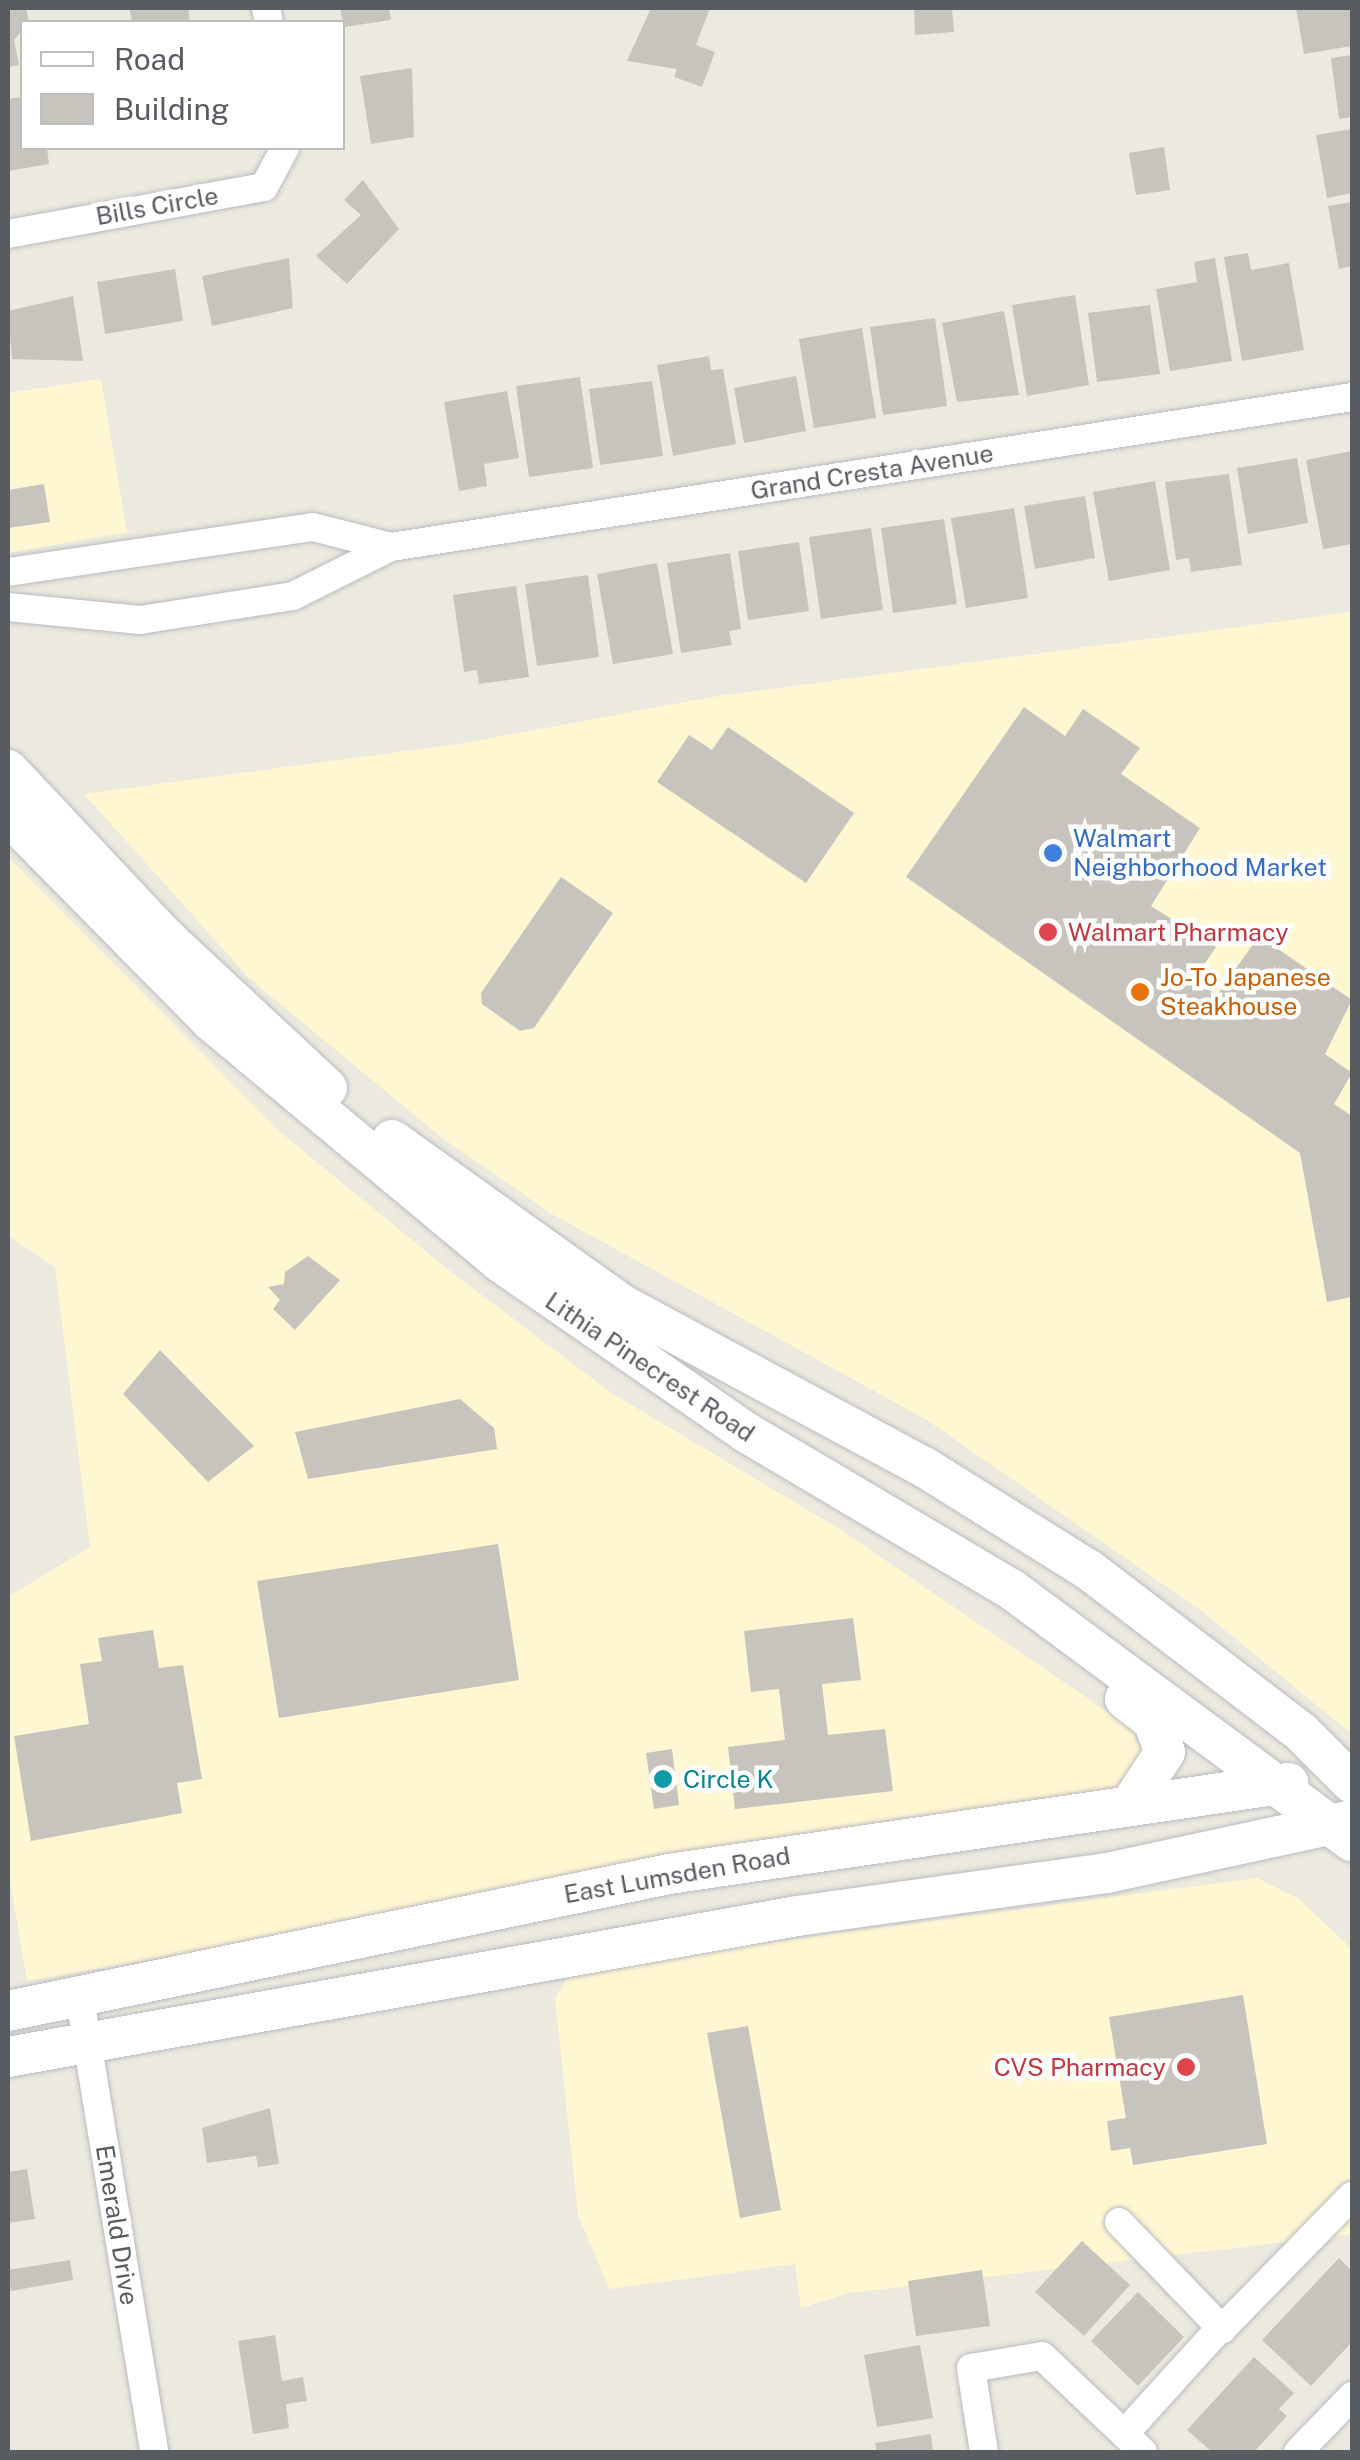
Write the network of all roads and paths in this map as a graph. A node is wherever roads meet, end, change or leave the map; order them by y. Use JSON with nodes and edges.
{"nodes":[{"id":1,"x":284,"y":150,"type":"edge"},
{"id":2,"x":8,"y":234,"type":"edge"},
{"id":3,"x":1352,"y":397,"type":"edge"},
{"id":4,"x":391,"y":547,"type":"junction"},
{"id":5,"x":8,"y":572,"type":"edge"},
{"id":6,"x":8,"y":607,"type":"edge"},
{"id":7,"x":8,"y":770,"type":"edge"},
{"id":8,"x":8,"y":814,"type":"edge"},
{"id":9,"x":105,"y":920,"type":"junction"},
{"id":10,"x":166,"y":938,"type":"junction"},
{"id":11,"x":1011,"y":1589,"type":"junction"},
{"id":12,"x":1349,"y":1775,"type":"edge"},
{"id":13,"x":1275,"y":1785,"type":"junction"},
{"id":14,"x":1130,"y":1805,"type":"junction"},
{"id":15,"x":1346,"y":1829,"type":"edge"},
{"id":16,"x":1251,"y":1846,"type":"junction"},
{"id":17,"x":1352,"y":1863,"type":"edge"},
{"id":18,"x":702,"y":1868,"type":"junction"},
{"id":19,"x":448,"y":1975,"type":"junction"},
{"id":20,"x":80,"y":1998,"type":"junction"},
{"id":21,"x":8,"y":2011,"type":"edge"},
{"id":22,"x":87,"y":2040,"type":"junction"},
{"id":23,"x":8,"y":2057,"type":"edge"},
{"id":24,"x":1352,"y":2196,"type":"edge"},
{"id":25,"x":1119,"y":2222,"type":"dead end"},
{"id":26,"x":1221,"y":2327,"type":"junction"},
{"id":27,"x":1352,"y":2396,"type":"edge"},
{"id":28,"x":1133,"y":2443,"type":"edge"},
{"id":29,"x":154,"y":2452,"type":"edge"},
{"id":30,"x":984,"y":2452,"type":"edge"},
{"id":31,"x":1298,"y":2452,"type":"edge"}],
"edges":[{"from":1,"to":2,"type":"street","name":"Bills Circle"},
{"from":3,"to":4,"type":"street","name":"Grand Cresta Avenue"},
{"from":4,"to":5,"type":"street","name":"Grand Cresta Avenue"},
{"from":4,"to":6,"type":"street","name":"Grand Cresta Avenue"},
{"from":7,"to":10,"type":"main road","name":"Lithia Pinecrest Road"},
{"from":8,"to":9,"type":"main road","name":"Lithia Pinecrest Road"},
{"from":9,"to":10,"type":"main road"},
{"from":9,"to":11,"type":"main road","name":"Lithia Pinecrest Road"},
{"from":10,"to":12,"type":"main road","name":"Lithia Pinecrest Road"},
{"from":11,"to":13,"type":"main road","name":"Lithia Pinecrest Road"},
{"from":11,"to":14,"type":"main road"},
{"from":12,"to":13,"type":"main road","name":"East Lumsden Road"},
{"from":13,"to":14,"type":"main road","name":"East Lumsden Road"},
{"from":13,"to":15,"type":"main road","name":"Lithia Pinecrest Road"},
{"from":14,"to":18,"type":"main road","name":"East Lumsden Road"},
{"from":15,"to":16,"type":"main road"},
{"from":16,"to":17,"type":"main road"},
{"from":16,"to":19,"type":"main road"},
{"from":18,"to":19,"type":"main road"},
{"from":18,"to":20,"type":"main road","name":"East Lumsden Road"},
{"from":19,"to":22,"type":"main road"},
{"from":20,"to":21,"type":"main road","name":"East Lumsden Road"},
{"from":20,"to":22,"type":"street","name":"Emerald Drive"},
{"from":22,"to":23,"type":"main road"},
{"from":22,"to":29,"type":"street","name":"Emerald Drive"},
{"from":24,"to":26,"type":"street"},
{"from":25,"to":26,"type":"street"},
{"from":26,"to":28,"type":"street"},
{"from":27,"to":31,"type":"street"},
{"from":28,"to":30,"type":"street"}]}
